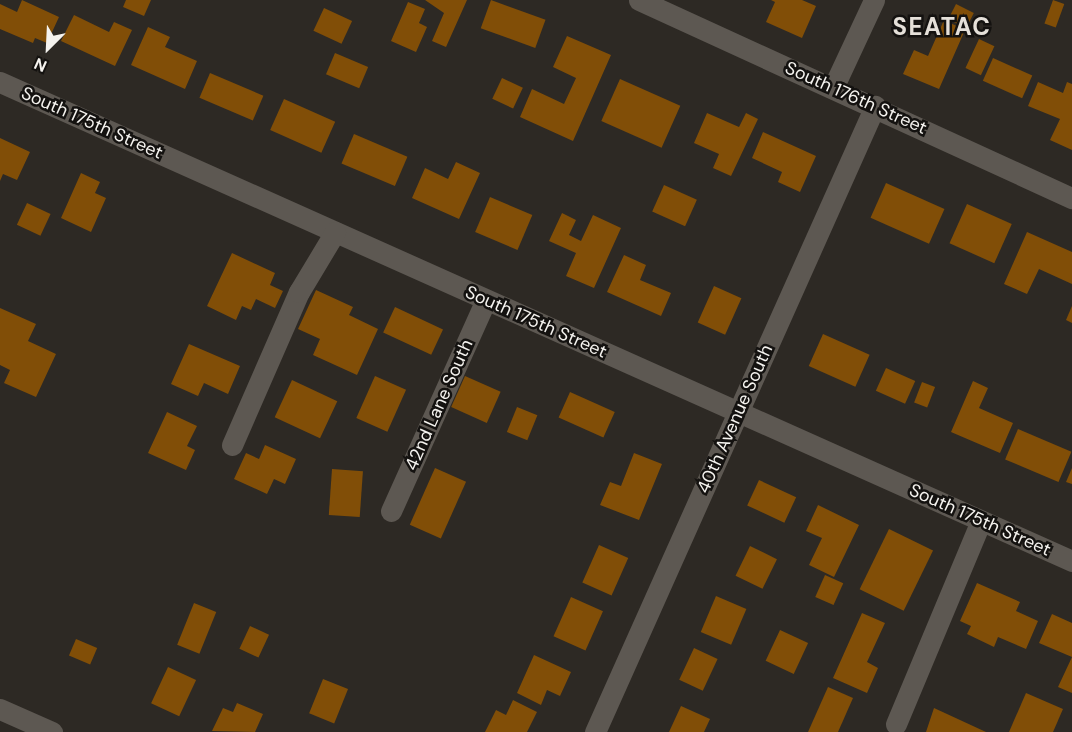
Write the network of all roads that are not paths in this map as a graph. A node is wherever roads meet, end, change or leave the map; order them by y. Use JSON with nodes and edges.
{"nodes":[{"id":1,"x":639,"y":0,"type":"edge"},
{"id":2,"x":874,"y":0,"type":"edge"},
{"id":3,"x":0,"y":82,"type":"edge"},
{"id":4,"x":833,"y":88,"type":"junction"},
{"id":5,"x":875,"y":106,"type":"junction"},
{"id":6,"x":1072,"y":198,"type":"edge"},
{"id":7,"x":335,"y":232,"type":"junction"},
{"id":8,"x":486,"y":300,"type":"junction"},
{"id":9,"x":739,"y":413,"type":"junction"},
{"id":10,"x":232,"y":445,"type":"dead end"},
{"id":11,"x":391,"y":511,"type":"dead end"},
{"id":12,"x":981,"y":521,"type":"junction"},
{"id":13,"x":1072,"y":561,"type":"edge"},
{"id":14,"x":0,"y":709,"type":"edge"},
{"id":15,"x":896,"y":724,"type":"dead end"},
{"id":16,"x":52,"y":732,"type":"edge"},
{"id":17,"x":595,"y":732,"type":"edge"}],
"edges":[{"from":1,"to":4,"type":"street","name":"South 176th Street"},
{"from":2,"to":4,"type":"street"},
{"from":3,"to":7,"type":"street","name":"South 175th Street"},
{"from":4,"to":5,"type":"street","name":"South 176th Street"},
{"from":5,"to":6,"type":"street","name":"South 176th Street"},
{"from":5,"to":9,"type":"street","name":"40th Avenue South"},
{"from":7,"to":8,"type":"street","name":"South 175th Street"},
{"from":7,"to":10,"type":"street"},
{"from":8,"to":9,"type":"street","name":"South 175th Street"},
{"from":8,"to":11,"type":"street","name":"42nd Lane South"},
{"from":9,"to":12,"type":"street","name":"South 175th Street"},
{"from":9,"to":17,"type":"street","name":"40th Avenue South"},
{"from":12,"to":13,"type":"street","name":"South 175th Street"},
{"from":12,"to":15,"type":"street"},
{"from":14,"to":16,"type":"street"}]}
